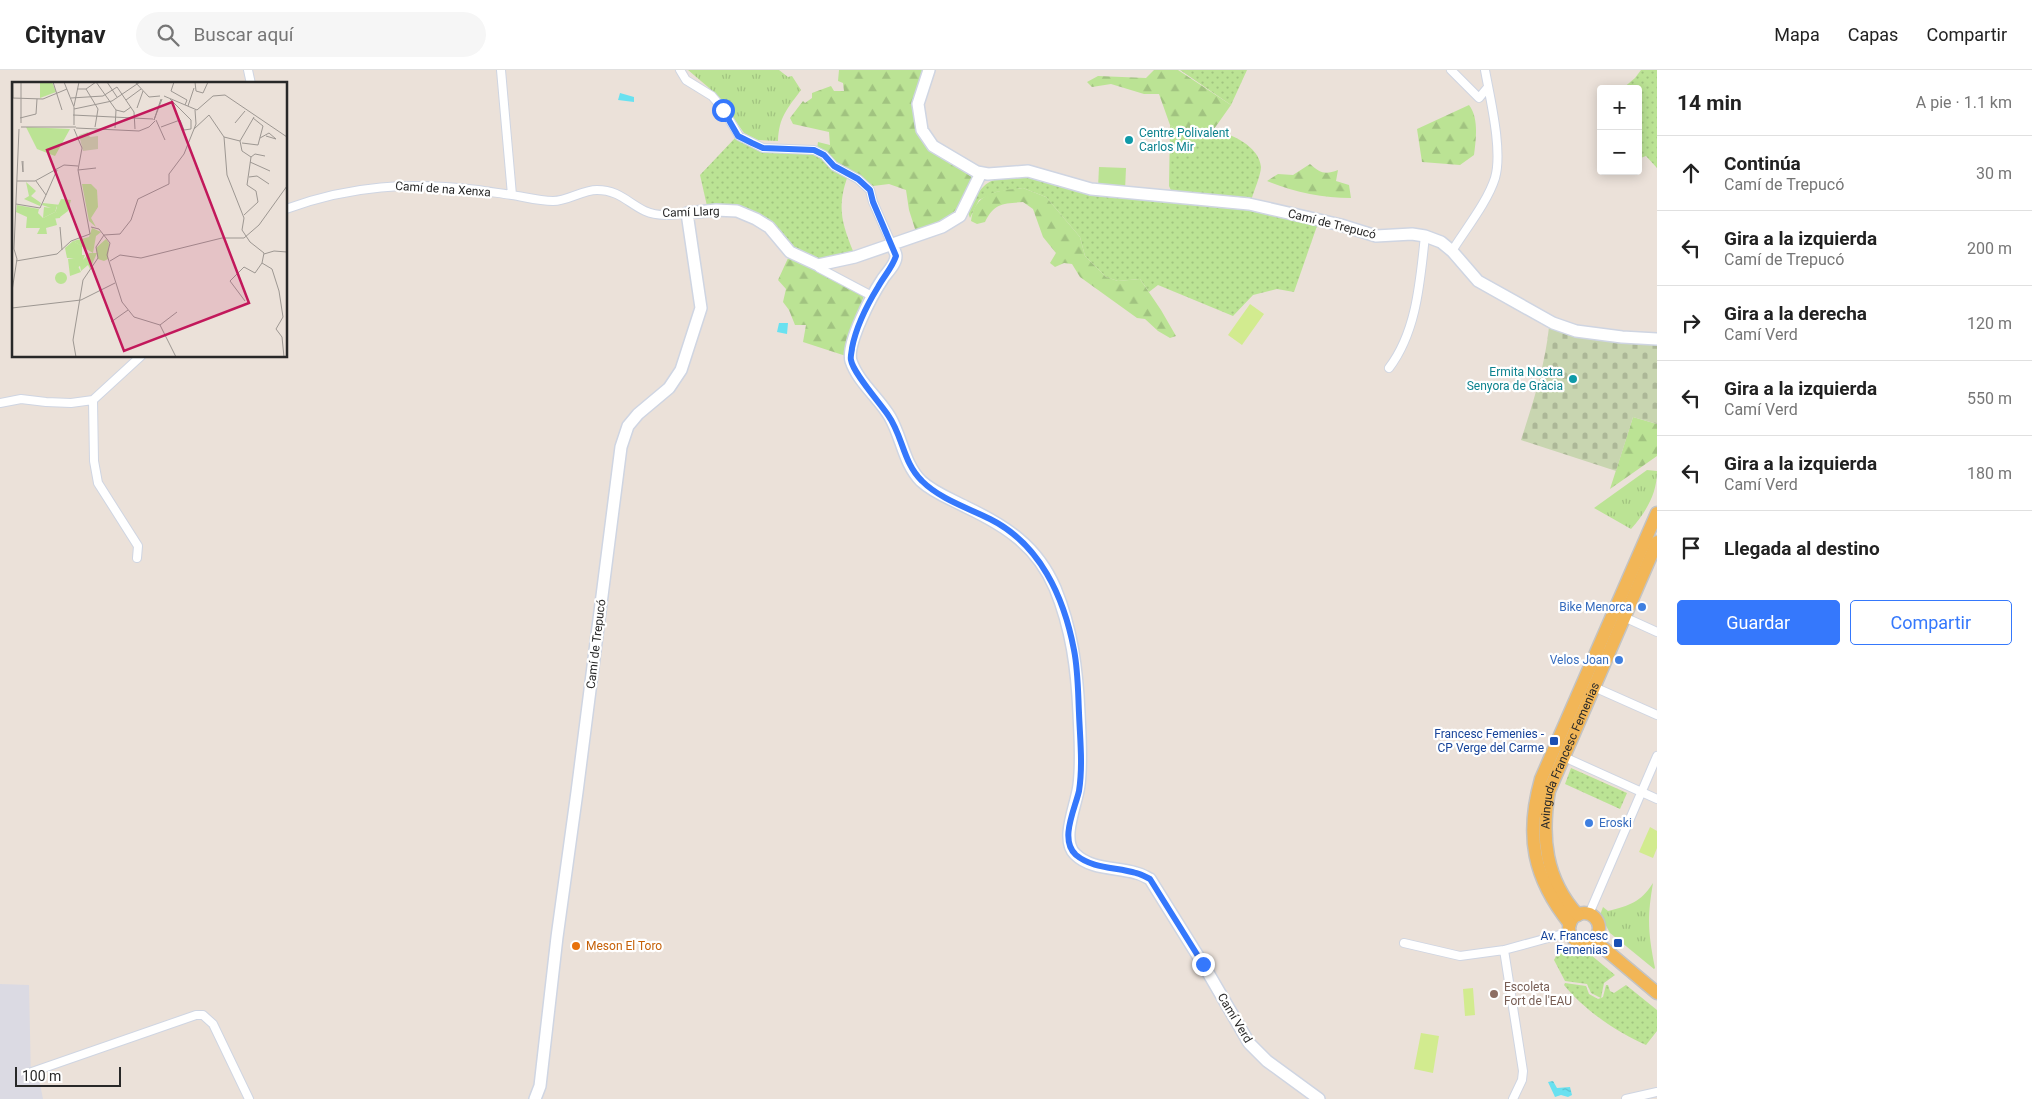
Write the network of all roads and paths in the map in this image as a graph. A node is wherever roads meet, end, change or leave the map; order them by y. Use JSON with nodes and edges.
{"nodes":[{"id":1,"x":501,"y":70,"type":"edge"},
{"id":2,"x":680,"y":70,"type":"edge"},
{"id":3,"x":929,"y":70,"type":"edge"},
{"id":4,"x":1451,"y":70,"type":"edge"},
{"id":5,"x":1485,"y":70,"type":"edge"},
{"id":6,"x":1488,"y":87,"type":"junction"},
{"id":7,"x":981,"y":173,"type":"junction"},
{"id":8,"x":512,"y":194,"type":"junction"},
{"id":9,"x":288,"y":208,"type":"edge"},
{"id":10,"x":686,"y":213,"type":"junction"},
{"id":11,"x":1426,"y":236,"type":"junction"},
{"id":12,"x":892,"y":245,"type":"junction"},
{"id":13,"x":1452,"y":251,"type":"junction"},
{"id":14,"x":818,"y":265,"type":"junction"},
{"id":15,"x":872,"y":296,"type":"junction"},
{"id":16,"x":1657,"y":339,"type":"edge"},
{"id":17,"x":139,"y":358,"type":"edge"},
{"id":18,"x":1389,"y":368,"type":"dead end"},
{"id":19,"x":93,"y":400,"type":"junction"},
{"id":20,"x":0,"y":402,"type":"edge"},
{"id":21,"x":1657,"y":513,"type":"edge"},
{"id":22,"x":1656,"y":546,"type":"edge"},
{"id":23,"x":137,"y":558,"type":"dead end"},
{"id":24,"x":1624,"y":617,"type":"junction"},
{"id":25,"x":1657,"y":632,"type":"edge"},
{"id":26,"x":1594,"y":687,"type":"junction"},
{"id":27,"x":1657,"y":715,"type":"edge"},
{"id":28,"x":1657,"y":756,"type":"edge"},
{"id":29,"x":1564,"y":757,"type":"junction"},
{"id":30,"x":1641,"y":793,"type":"junction"},
{"id":31,"x":1657,"y":800,"type":"edge"},
{"id":32,"x":1577,"y":921,"type":"junction"},
{"id":33,"x":1596,"y":937,"type":"junction"},
{"id":34,"x":1404,"y":943,"type":"dead end"},
{"id":35,"x":1504,"y":950,"type":"junction"},
{"id":36,"x":1657,"y":983,"type":"edge"},
{"id":37,"x":1657,"y":993,"type":"edge"},
{"id":38,"x":29,"y":1073,"type":"dead end"},
{"id":39,"x":1657,"y":1092,"type":"edge"},
{"id":40,"x":249,"y":1099,"type":"edge"},
{"id":41,"x":535,"y":1099,"type":"edge"},
{"id":42,"x":1319,"y":1099,"type":"edge"},
{"id":43,"x":1512,"y":1099,"type":"edge"},
{"id":44,"x":1626,"y":1099,"type":"edge"}],
"edges":[{"from":1,"to":8,"type":"street"},
{"from":2,"to":12,"type":"street"},
{"from":3,"to":7,"type":"street"},
{"from":4,"to":6,"type":"street"},
{"from":5,"to":6,"type":"street"},
{"from":6,"to":13,"type":"street"},
{"from":7,"to":11,"type":"street","name":"Camí de Trepucó"},
{"from":7,"to":12,"type":"street"},
{"from":8,"to":9,"type":"street","name":"Camí de na Xenxa"},
{"from":8,"to":10,"type":"street","name":"Camí Llarg"},
{"from":10,"to":14,"type":"street","name":"Camí Llarg"},
{"from":10,"to":41,"type":"street","name":"Camí de Trepucó"},
{"from":11,"to":13,"type":"street","name":"Camí de Trepucó"},
{"from":11,"to":18,"type":"street"},
{"from":12,"to":14,"type":"street"},
{"from":12,"to":15,"type":"street","name":"Camí Verd"},
{"from":13,"to":16,"type":"street","name":"Camí de Trepucó"},
{"from":14,"to":15,"type":"street"},
{"from":15,"to":42,"type":"street","name":"Camí Verd"},
{"from":17,"to":19,"type":"street"},
{"from":19,"to":20,"type":"street"},
{"from":19,"to":23,"type":"street"},
{"from":21,"to":32,"type":"main road","name":"Avinguda Francesc Femenias"},
{"from":22,"to":24,"type":"main road","name":"Avinguda Francesc Femenias"},
{"from":24,"to":25,"type":"street"},
{"from":24,"to":26,"type":"main road","name":"Avinguda Francesc Femenias"},
{"from":26,"to":27,"type":"street"},
{"from":26,"to":29,"type":"main road","name":"Avinguda Francesc Femenias"},
{"from":28,"to":30,"type":"street"},
{"from":29,"to":30,"type":"street"},
{"from":29,"to":32,"type":"main road","name":"Avinguda Francesc Femenias"},
{"from":30,"to":31,"type":"street"},
{"from":30,"to":32,"type":"street"},
{"from":32,"to":33,"type":"main road"},
{"from":32,"to":33,"type":"main road"},
{"from":32,"to":35,"type":"street"},
{"from":33,"to":36,"type":"main road"},
{"from":33,"to":37,"type":"main road"},
{"from":34,"to":35,"type":"street"},
{"from":35,"to":43,"type":"street"},
{"from":38,"to":40,"type":"street"},
{"from":39,"to":44,"type":"street"}]}
